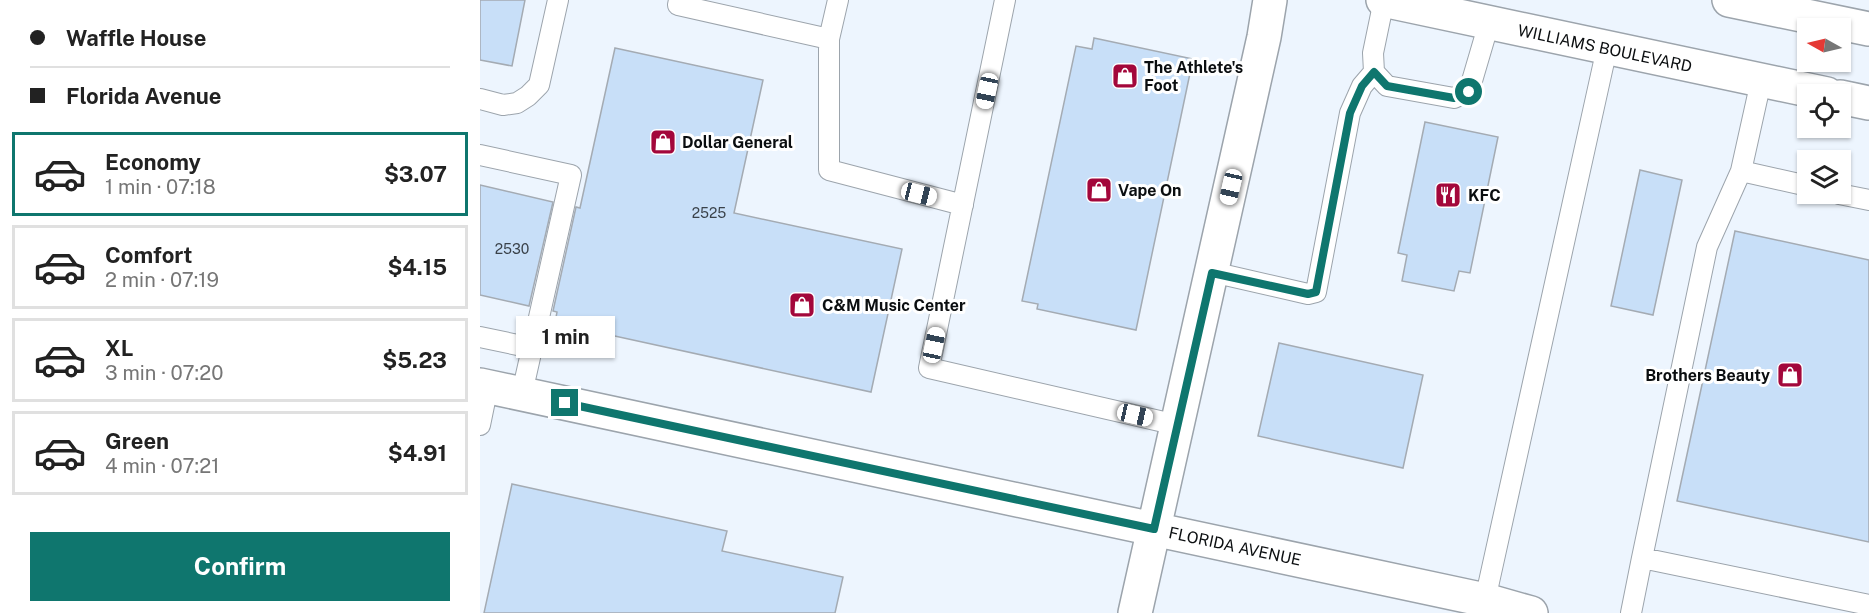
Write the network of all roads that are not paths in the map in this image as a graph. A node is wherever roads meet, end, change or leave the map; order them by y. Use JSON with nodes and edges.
{"nodes":[{"id":1,"x":558,"y":0,"type":"edge"},
{"id":2,"x":679,"y":0,"type":"edge"},
{"id":3,"x":838,"y":0,"type":"edge"},
{"id":4,"x":1005,"y":0,"type":"edge"},
{"id":5,"x":1270,"y":0,"type":"edge"},
{"id":6,"x":1384,"y":0,"type":"edge"},
{"id":7,"x":1730,"y":0,"type":"edge"},
{"id":8,"x":1489,"y":22,"type":"junction"},
{"id":9,"x":1869,"y":29,"type":"edge"},
{"id":10,"x":829,"y":39,"type":"junction"},
{"id":11,"x":1607,"y":48,"type":"junction"},
{"id":12,"x":1374,"y":72,"type":"junction"},
{"id":13,"x":1761,"y":81,"type":"junction"},
{"id":14,"x":1797,"y":88,"type":"edge"},
{"id":15,"x":480,"y":99,"type":"edge"},
{"id":16,"x":1851,"y":99,"type":"edge"},
{"id":17,"x":1869,"y":103,"type":"edge"},
{"id":18,"x":480,"y":155,"type":"edge"},
{"id":19,"x":1741,"y":171,"type":"junction"},
{"id":20,"x":1797,"y":184,"type":"edge"},
{"id":21,"x":1851,"y":197,"type":"edge"},
{"id":22,"x":1869,"y":201,"type":"edge"},
{"id":23,"x":963,"y":205,"type":"junction"},
{"id":24,"x":1212,"y":273,"type":"junction"},
{"id":25,"x":480,"y":337,"type":"edge"},
{"id":26,"x":532,"y":348,"type":"junction"},
{"id":27,"x":484,"y":386,"type":"edge"},
{"id":28,"x":522,"y":393,"type":"junction"},
{"id":29,"x":480,"y":425,"type":"edge"},
{"id":30,"x":1177,"y":425,"type":"junction"},
{"id":31,"x":1154,"y":529,"type":"junction"},
{"id":32,"x":1642,"y":558,"type":"junction"},
{"id":33,"x":1485,"y":600,"type":"junction"},
{"id":34,"x":1869,"y":606,"type":"edge"},
{"id":35,"x":1135,"y":613,"type":"edge"},
{"id":36,"x":1531,"y":613,"type":"edge"},
{"id":37,"x":1631,"y":613,"type":"edge"}],
"edges":[{"from":1,"to":15,"type":"lane"},
{"from":2,"to":10,"type":"lane"},
{"from":3,"to":10,"type":"lane"},
{"from":4,"to":23,"type":"lane"},
{"from":5,"to":24,"type":"street"},
{"from":6,"to":8,"type":"street","name":"WILLIAMS BOULEVARD"},
{"from":6,"to":12,"type":"lane"},
{"from":7,"to":9,"type":"street"},
{"from":8,"to":11,"type":"street","name":"WILLIAMS BOULEVARD"},
{"from":8,"to":12,"type":"lane"},
{"from":10,"to":23,"type":"lane"},
{"from":11,"to":13,"type":"street","name":"WILLIAMS BOULEVARD"},
{"from":11,"to":33,"type":"lane"},
{"from":12,"to":24,"type":"lane"},
{"from":13,"to":14,"type":"street","name":"WILLIAMS BOULEVARD"},
{"from":13,"to":19,"type":"lane"},
{"from":16,"to":17,"type":"street"},
{"from":18,"to":26,"type":"lane"},
{"from":19,"to":20,"type":"lane"},
{"from":19,"to":32,"type":"lane"},
{"from":21,"to":22,"type":"lane"},
{"from":23,"to":30,"type":"lane"},
{"from":24,"to":30,"type":"street"},
{"from":25,"to":26,"type":"lane"},
{"from":26,"to":28,"type":"lane"},
{"from":27,"to":28,"type":"street","name":"FLORIDA AVENUE"},
{"from":27,"to":29,"type":"lane"},
{"from":28,"to":31,"type":"street","name":"FLORIDA AVENUE"},
{"from":30,"to":31,"type":"street"},
{"from":31,"to":33,"type":"street","name":"FLORIDA AVENUE"},
{"from":31,"to":35,"type":"street"},
{"from":32,"to":34,"type":"lane"},
{"from":32,"to":37,"type":"lane"},
{"from":33,"to":36,"type":"street","name":"FLORIDA AVENUE"}]}
